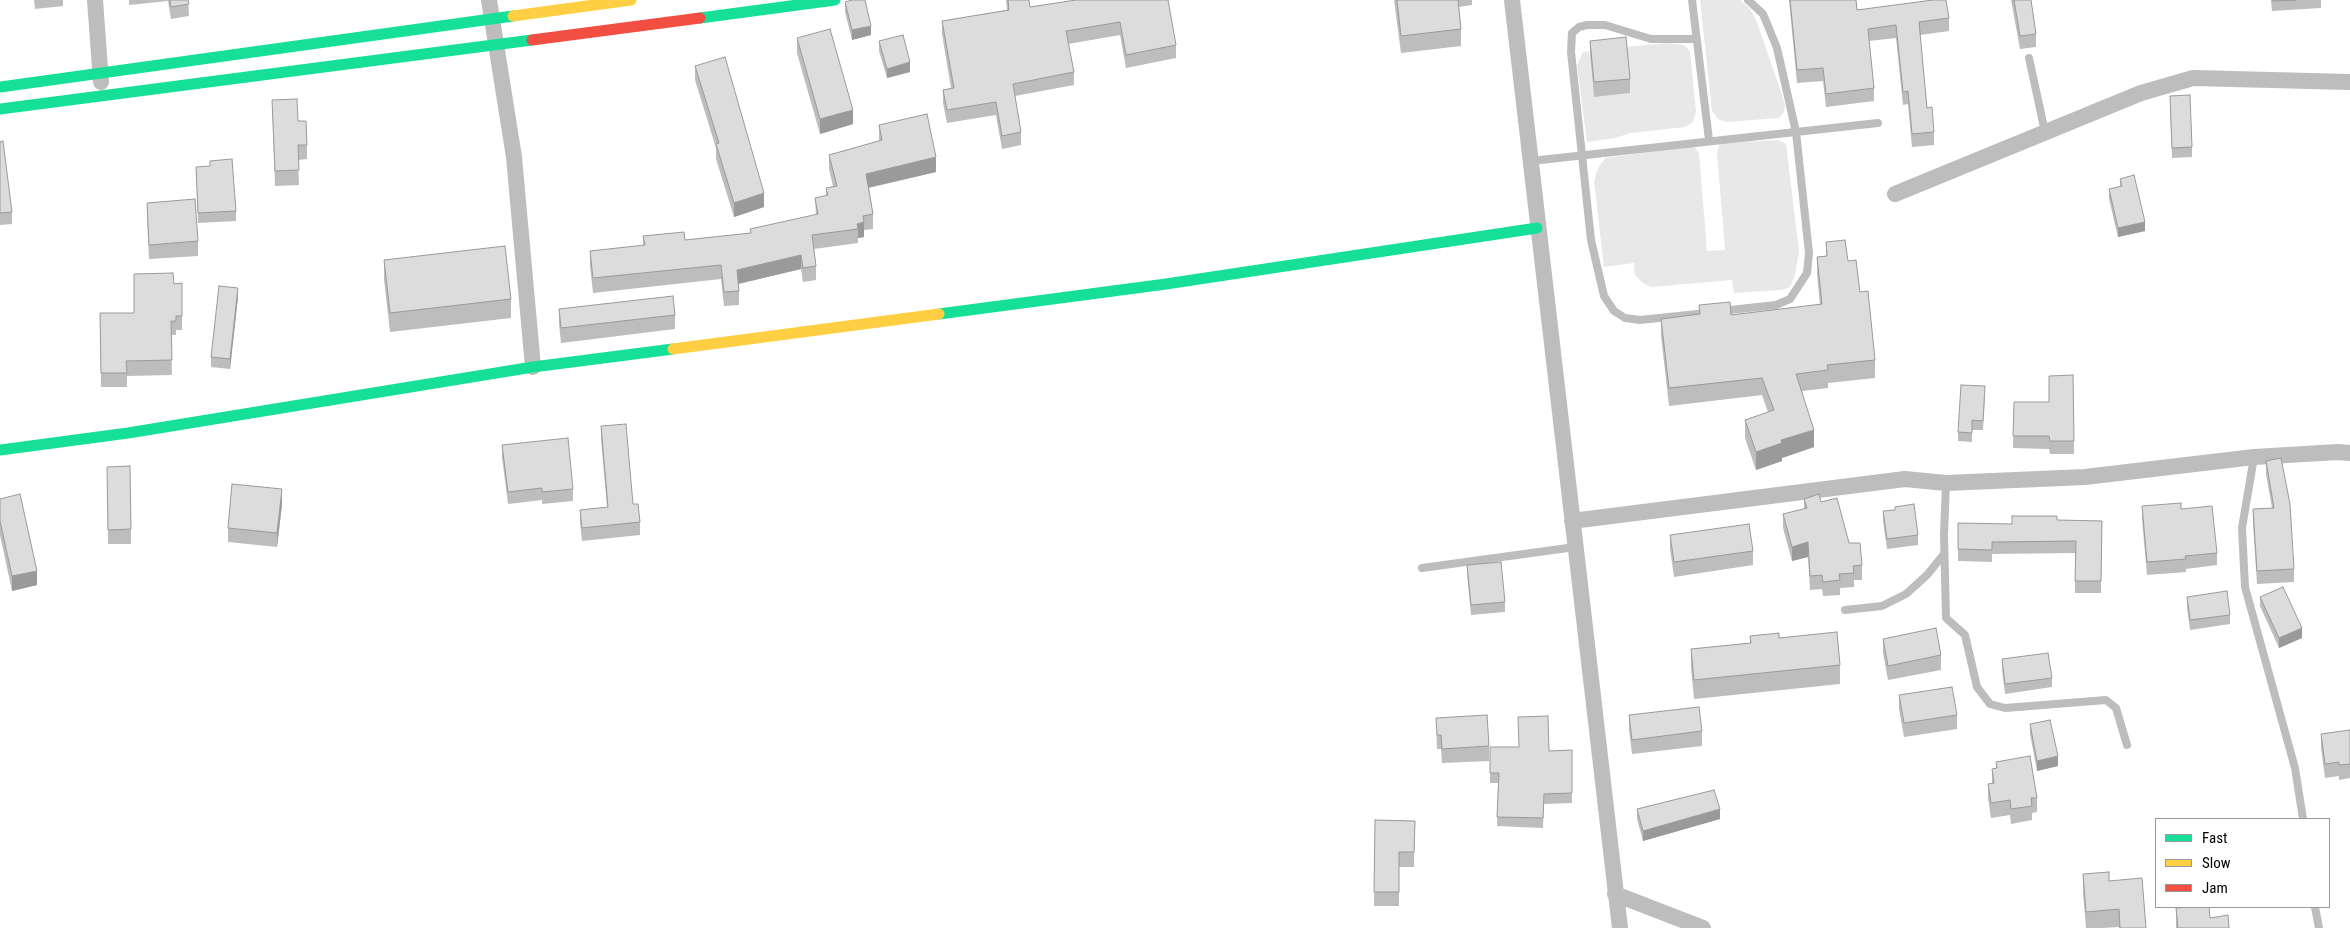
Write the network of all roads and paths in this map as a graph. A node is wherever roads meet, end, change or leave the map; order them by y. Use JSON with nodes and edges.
{"nodes":[{"id":1,"x":95,"y":0,"type":"edge"},
{"id":2,"x":489,"y":0,"type":"edge"},
{"id":3,"x":631,"y":0,"type":"edge"},
{"id":4,"x":835,"y":0,"type":"edge"},
{"id":5,"x":1512,"y":0,"type":"edge"},
{"id":6,"x":1692,"y":0,"type":"edge"},
{"id":7,"x":1748,"y":0,"type":"edge"},
{"id":8,"x":609,"y":1,"type":"edge"},
{"id":9,"x":492,"y":18,"type":"junction"},
{"id":10,"x":1696,"y":39,"type":"junction"},
{"id":11,"x":496,"y":45,"type":"junction"},
{"id":12,"x":2029,"y":58,"type":"dead end"},
{"id":13,"x":100,"y":74,"type":"junction"},
{"id":14,"x":2350,"y":82,"type":"edge"},
{"id":15,"x":0,"y":87,"type":"edge"},
{"id":16,"x":103,"y":98,"type":"junction"},
{"id":17,"x":0,"y":110,"type":"edge"},
{"id":18,"x":1878,"y":124,"type":"dead end"},
{"id":19,"x":1796,"y":132,"type":"junction"},
{"id":20,"x":2045,"y":132,"type":"junction"},
{"id":21,"x":1709,"y":140,"type":"junction"},
{"id":22,"x":1581,"y":155,"type":"junction"},
{"id":23,"x":1531,"y":160,"type":"junction"},
{"id":24,"x":1895,"y":194,"type":"dead end"},
{"id":25,"x":1538,"y":228,"type":"junction"},
{"id":26,"x":533,"y":368,"type":"junction"},
{"id":27,"x":0,"y":450,"type":"edge"},
{"id":28,"x":2350,"y":453,"type":"edge"},
{"id":29,"x":2254,"y":458,"type":"junction"},
{"id":30,"x":1946,"y":483,"type":"junction"},
{"id":31,"x":1572,"y":521,"type":"junction"},
{"id":32,"x":1575,"y":547,"type":"junction"},
{"id":33,"x":1944,"y":554,"type":"junction"},
{"id":34,"x":1422,"y":568,"type":"dead end"},
{"id":35,"x":1845,"y":610,"type":"dead end"},
{"id":36,"x":2128,"y":746,"type":"dead end"},
{"id":37,"x":2303,"y":818,"type":"edge"},
{"id":38,"x":1615,"y":894,"type":"junction"},
{"id":39,"x":2316,"y":908,"type":"edge"},
{"id":40,"x":1620,"y":928,"type":"edge"},
{"id":41,"x":1703,"y":928,"type":"edge"},
{"id":42,"x":2319,"y":928,"type":"edge"}],
"edges":[{"from":1,"to":13,"type":"street"},
{"from":2,"to":9,"type":"street"},
{"from":3,"to":8,"type":"street"},
{"from":4,"to":11,"type":"street"},
{"from":5,"to":23,"type":"street"},
{"from":6,"to":10,"type":"lane"},
{"from":7,"to":19,"type":"lane"},
{"from":8,"to":9,"type":"street"},
{"from":9,"to":11,"type":"street"},
{"from":9,"to":13,"type":"street"},
{"from":10,"to":21,"type":"lane"},
{"from":10,"to":22,"type":"lane"},
{"from":11,"to":16,"type":"street"},
{"from":11,"to":26,"type":"street"},
{"from":12,"to":20,"type":"lane"},
{"from":13,"to":15,"type":"street"},
{"from":13,"to":16,"type":"street"},
{"from":14,"to":20,"type":"street"},
{"from":16,"to":17,"type":"street"},
{"from":18,"to":19,"type":"lane"},
{"from":19,"to":21,"type":"lane"},
{"from":19,"to":22,"type":"lane"},
{"from":20,"to":24,"type":"street"},
{"from":21,"to":22,"type":"lane"},
{"from":22,"to":23,"type":"lane"},
{"from":23,"to":25,"type":"street"},
{"from":25,"to":26,"type":"street"},
{"from":25,"to":31,"type":"street"},
{"from":26,"to":27,"type":"street"},
{"from":28,"to":29,"type":"street"},
{"from":29,"to":30,"type":"street"},
{"from":29,"to":37,"type":"lane"},
{"from":30,"to":31,"type":"street"},
{"from":30,"to":33,"type":"lane"},
{"from":31,"to":32,"type":"street"},
{"from":32,"to":34,"type":"lane"},
{"from":32,"to":38,"type":"street"},
{"from":33,"to":35,"type":"lane"},
{"from":33,"to":36,"type":"lane"},
{"from":38,"to":40,"type":"street"},
{"from":38,"to":41,"type":"street"},
{"from":39,"to":42,"type":"lane"}]}
